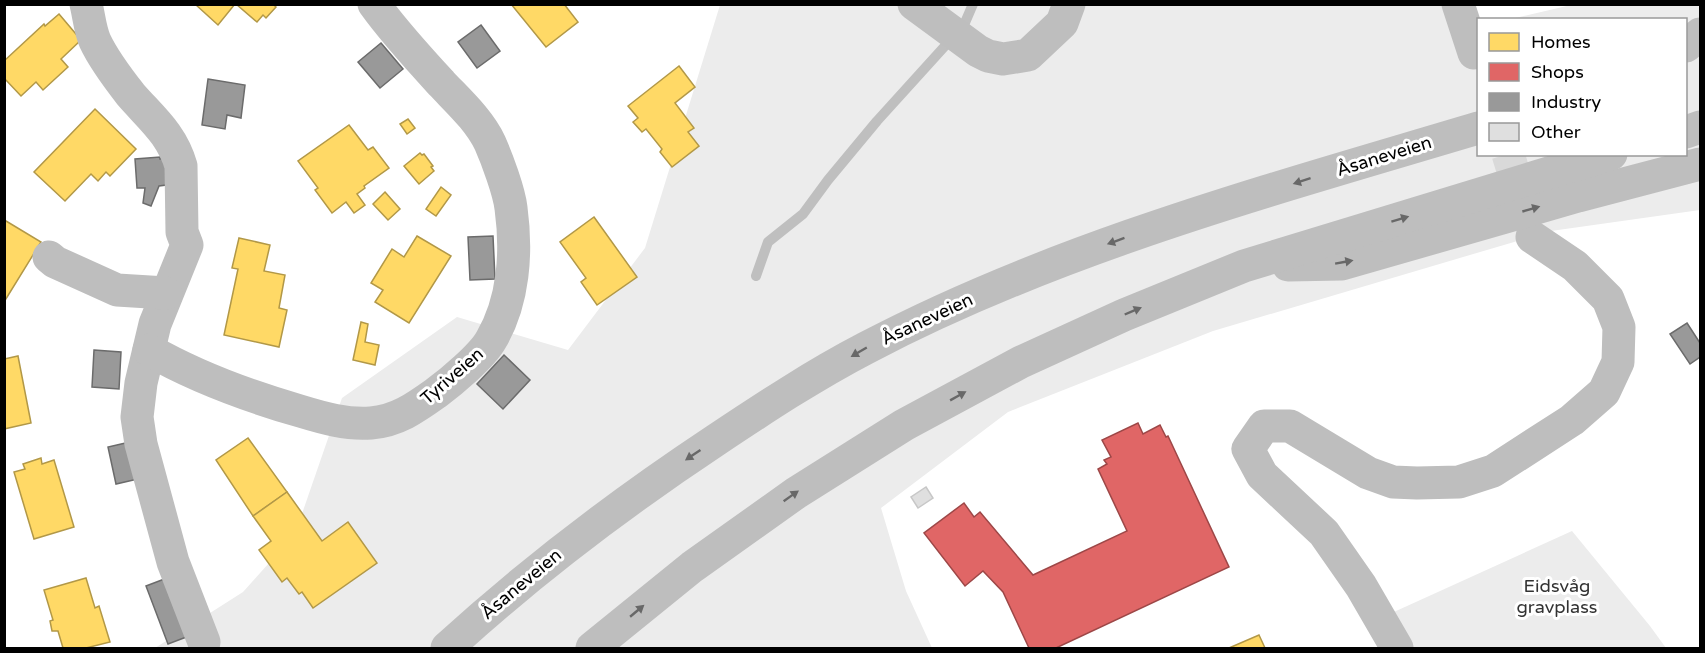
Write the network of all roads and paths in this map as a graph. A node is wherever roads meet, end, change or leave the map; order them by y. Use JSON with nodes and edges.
{"nodes":[{"id":1,"x":86,"y":4,"type":"edge"},
{"id":2,"x":374,"y":4,"type":"edge"},
{"id":3,"x":1069,"y":4,"type":"edge"},
{"id":4,"x":1458,"y":4,"type":"edge"},
{"id":5,"x":926,"y":14,"type":"edge"},
{"id":6,"x":1701,"y":34,"type":"edge"},
{"id":7,"x":1687,"y":45,"type":"edge"},
{"id":8,"x":1474,"y":53,"type":"dead end"},
{"id":9,"x":1477,"y":129,"type":"edge"},
{"id":10,"x":1604,"y":156,"type":"edge"},
{"id":11,"x":1701,"y":164,"type":"edge"},
{"id":12,"x":1532,"y":237,"type":"tunnel mouth"},
{"id":13,"x":49,"y":256,"type":"dead end"},
{"id":14,"x":1244,"y":266,"type":"junction"},
{"id":15,"x":166,"y":293,"type":"junction"},
{"id":16,"x":149,"y":350,"type":"junction"},
{"id":17,"x":204,"y":642,"type":"dead end"},
{"id":18,"x":447,"y":648,"type":"edge"},
{"id":19,"x":592,"y":648,"type":"edge"},
{"id":20,"x":1397,"y":648,"type":"edge"}],
"edges":[{"from":1,"to":15,"type":"main road"},
{"from":2,"to":16,"type":"main road","name":"Tyriveien"},
{"from":3,"to":5,"type":"main road"},
{"from":4,"to":8,"type":"main road"},
{"from":6,"to":7,"type":"main road"},
{"from":9,"to":18,"type":"main road","name":"Åsaneveien","one_way":true},
{"from":14,"to":10,"type":"main road","one_way":true},
{"from":14,"to":11,"type":"main road","one_way":true},
{"from":12,"to":20,"type":"main road"},
{"from":13,"to":15,"type":"main road"},
{"from":19,"to":14,"type":"main road","one_way":true},
{"from":15,"to":16,"type":"main road"},
{"from":16,"to":17,"type":"main road"}]}
